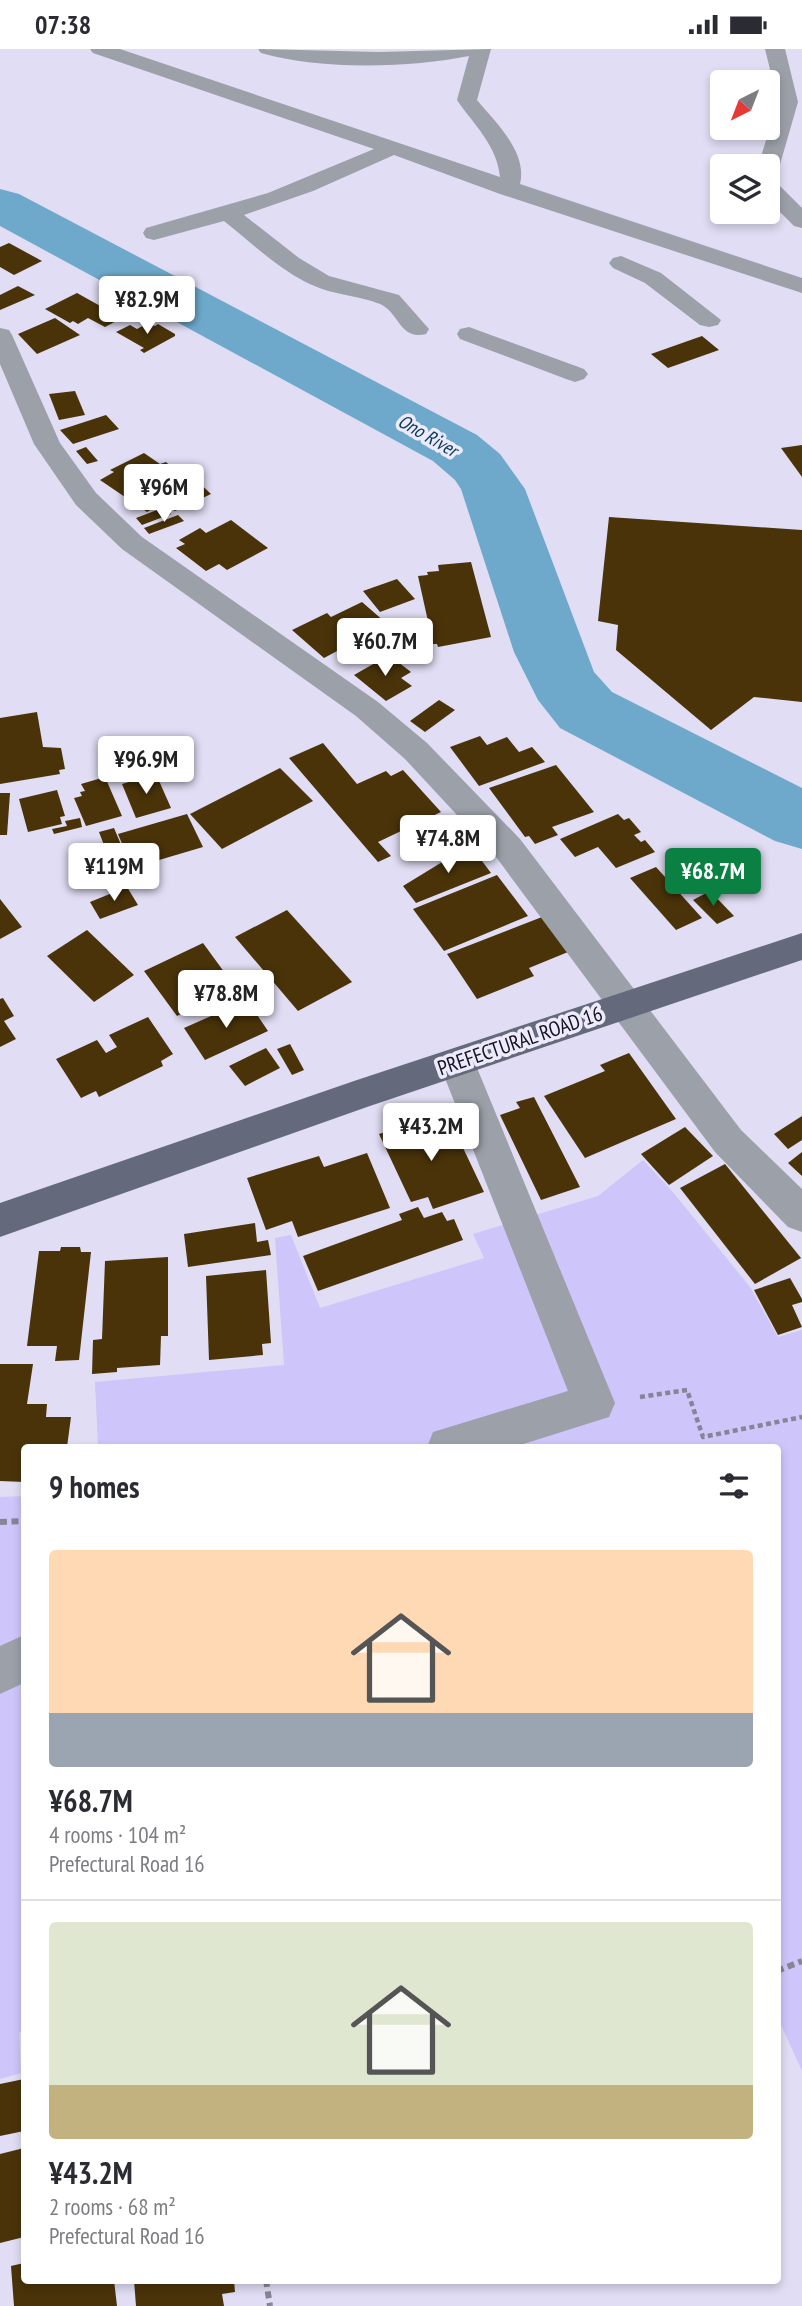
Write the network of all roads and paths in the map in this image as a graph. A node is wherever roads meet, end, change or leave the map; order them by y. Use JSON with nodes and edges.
{"nodes":[{"id":1,"x":100,"y":49,"type":"edge"},
{"id":2,"x":164,"y":49,"type":"edge"},
{"id":3,"x":268,"y":49,"type":"edge"},
{"id":4,"x":475,"y":49,"type":"edge"},
{"id":5,"x":481,"y":49,"type":"edge"},
{"id":6,"x":775,"y":49,"type":"edge"},
{"id":7,"x":134,"y":61,"type":"junction"},
{"id":8,"x":392,"y":148,"type":"junction"},
{"id":9,"x":772,"y":154,"type":"edge"},
{"id":10,"x":508,"y":188,"type":"junction"},
{"id":11,"x":780,"y":199,"type":"edge"},
{"id":12,"x":230,"y":215,"type":"junction"},
{"id":13,"x":802,"y":221,"type":"edge"},
{"id":14,"x":154,"y":233,"type":"dead end"},
{"id":15,"x":621,"y":263,"type":"dead end"},
{"id":16,"x":687,"y":273,"type":"junction"},
{"id":17,"x":802,"y":286,"type":"edge"},
{"id":18,"x":709,"y":320,"type":"dead end"},
{"id":19,"x":417,"y":329,"type":"dead end"},
{"id":20,"x":469,"y":334,"type":"dead end"},
{"id":21,"x":0,"y":335,"type":"edge"},
{"id":22,"x":575,"y":374,"type":"dead end"},
{"id":23,"x":802,"y":946,"type":"edge"},
{"id":24,"x":627,"y":1004,"type":"junction"},
{"id":25,"x":457,"y":1063,"type":"junction"},
{"id":26,"x":802,"y":1215,"type":"edge"},
{"id":27,"x":0,"y":1220,"type":"edge"},
{"id":28,"x":594,"y":1403,"type":"junction"},
{"id":29,"x":802,"y":1417,"type":"edge"},
{"id":30,"x":458,"y":1444,"type":"edge"},
{"id":31,"x":21,"y":1521,"type":"edge"},
{"id":32,"x":0,"y":1522,"type":"edge"},
{"id":33,"x":21,"y":1660,"type":"edge"},
{"id":34,"x":0,"y":1671,"type":"edge"},
{"id":35,"x":802,"y":1961,"type":"edge"},
{"id":36,"x":781,"y":1969,"type":"edge"},
{"id":37,"x":267,"y":2284,"type":"edge"},
{"id":38,"x":270,"y":2306,"type":"edge"}],
"edges":[{"from":1,"to":7,"type":"street"},
{"from":2,"to":7,"type":"street"},
{"from":3,"to":4,"type":"street"},
{"from":5,"to":10,"type":"street"},
{"from":6,"to":9,"type":"street"},
{"from":7,"to":8,"type":"street"},
{"from":8,"to":10,"type":"street"},
{"from":8,"to":12,"type":"street"},
{"from":10,"to":16,"type":"street"},
{"from":11,"to":13,"type":"street"},
{"from":12,"to":14,"type":"street"},
{"from":12,"to":19,"type":"street"},
{"from":15,"to":16,"type":"street"},
{"from":16,"to":17,"type":"street"},
{"from":16,"to":18,"type":"street"},
{"from":20,"to":22,"type":"street"},
{"from":21,"to":24,"type":"street"},
{"from":23,"to":24,"type":"main road","name":"PREFECTURAL ROAD 16"},
{"from":24,"to":25,"type":"main road","name":"PREFECTURAL ROAD 16"},
{"from":24,"to":26,"type":"street"},
{"from":25,"to":27,"type":"main road","name":"PREFECTURAL ROAD 16"},
{"from":25,"to":28,"type":"street"},
{"from":28,"to":29,"type":"path"},
{"from":28,"to":30,"type":"street"},
{"from":31,"to":32,"type":"path"},
{"from":33,"to":34,"type":"street"},
{"from":35,"to":36,"type":"path"},
{"from":37,"to":38,"type":"path"}]}
